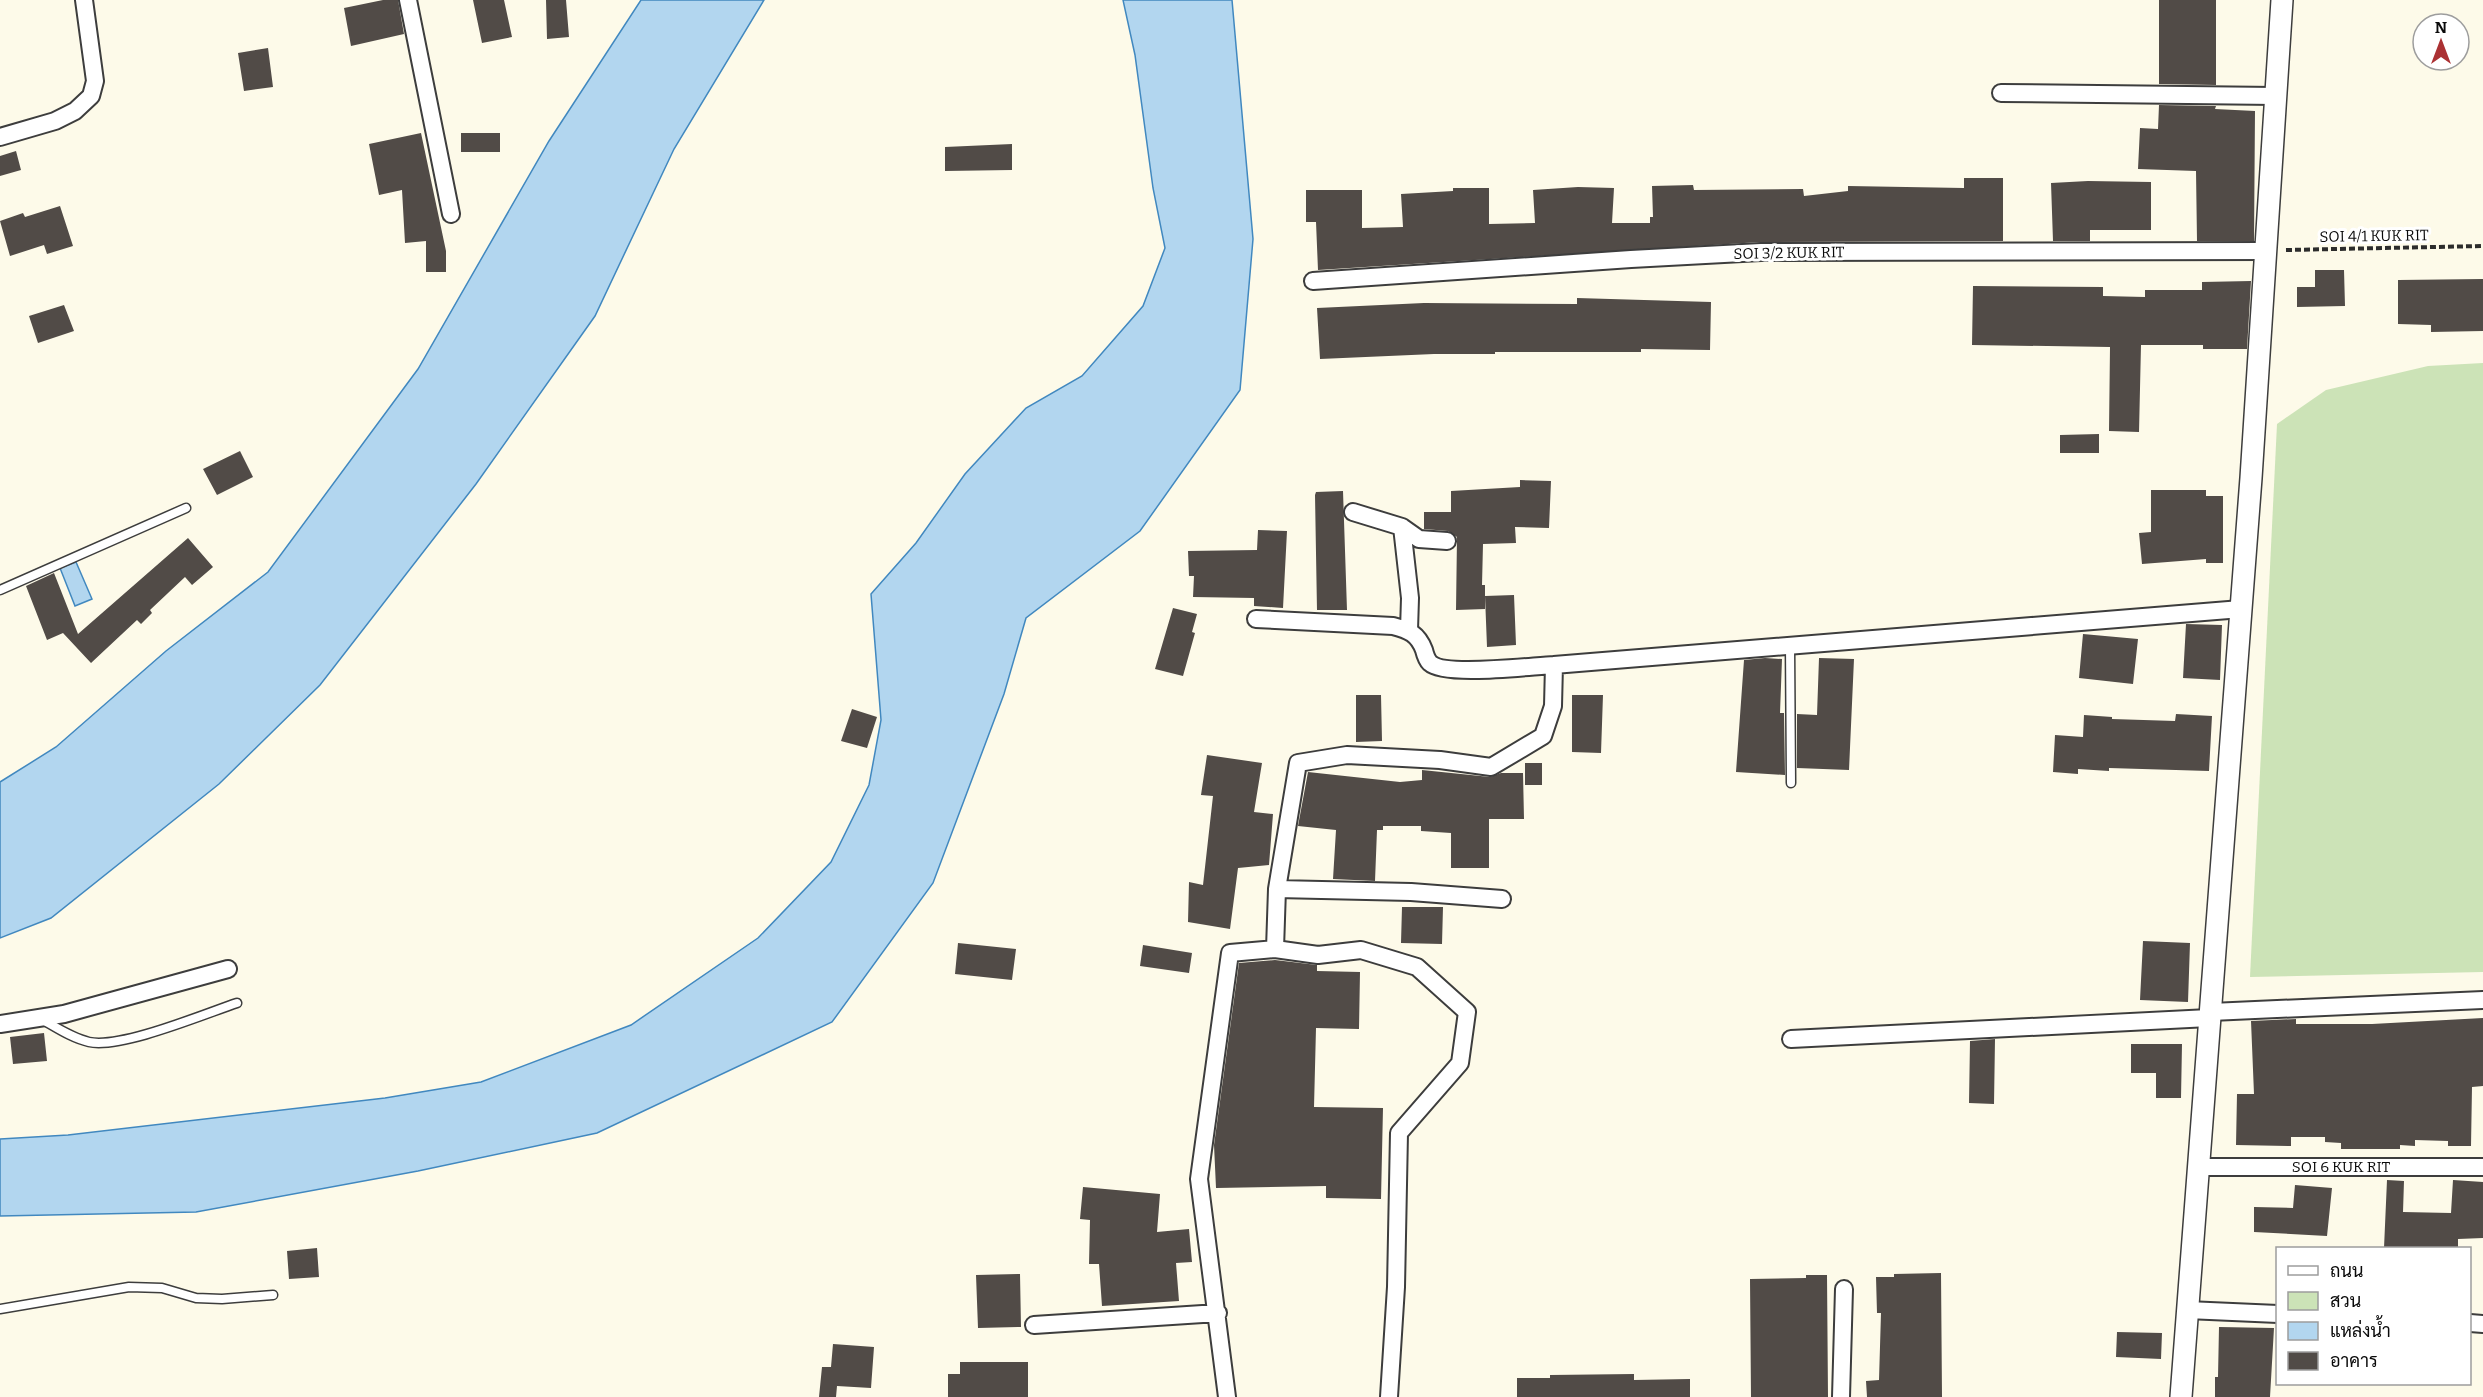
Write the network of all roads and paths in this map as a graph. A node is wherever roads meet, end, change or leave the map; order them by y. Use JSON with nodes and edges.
{"nodes":[{"id":1,"x":84,"y":0,"type":"edge"},
{"id":2,"x":408,"y":0,"type":"edge"},
{"id":3,"x":2282,"y":0,"type":"edge"},
{"id":4,"x":2001,"y":93,"type":"dead end"},
{"id":5,"x":2276,"y":96,"type":"junction"},
{"id":6,"x":0,"y":136,"type":"edge"},
{"id":7,"x":451,"y":214,"type":"dead end"},
{"id":8,"x":2483,"y":246,"type":"edge"},
{"id":9,"x":2266,"y":251,"type":"junction"},
{"id":10,"x":1313,"y":281,"type":"dead end"},
{"id":11,"x":186,"y":508,"type":"dead end"},
{"id":12,"x":1353,"y":512,"type":"dead end"},
{"id":13,"x":1402,"y":527,"type":"junction"},
{"id":14,"x":1447,"y":541,"type":"dead end"},
{"id":15,"x":0,"y":590,"type":"edge"},
{"id":16,"x":2241,"y":609,"type":"junction"},
{"id":17,"x":1256,"y":619,"type":"dead end"},
{"id":18,"x":1409,"y":630,"type":"junction"},
{"id":19,"x":1790,"y":645,"type":"junction"},
{"id":20,"x":1554,"y":665,"type":"junction"},
{"id":21,"x":1791,"y":783,"type":"dead end"},
{"id":22,"x":1277,"y":889,"type":"junction"},
{"id":23,"x":1502,"y":899,"type":"dead end"},
{"id":24,"x":1275,"y":949,"type":"junction"},
{"id":25,"x":228,"y":969,"type":"dead end"},
{"id":26,"x":2483,"y":1000,"type":"edge"},
{"id":27,"x":237,"y":1003,"type":"dead end"},
{"id":28,"x":2210,"y":1015,"type":"junction"},
{"id":29,"x":40,"y":1018,"type":"junction"},
{"id":30,"x":0,"y":1024,"type":"edge"},
{"id":31,"x":1791,"y":1039,"type":"dead end"},
{"id":32,"x":2198,"y":1167,"type":"junction"},
{"id":33,"x":2483,"y":1167,"type":"edge"},
{"id":34,"x":1844,"y":1289,"type":"dead end"},
{"id":35,"x":273,"y":1295,"type":"dead end"},
{"id":36,"x":0,"y":1309,"type":"edge"},
{"id":37,"x":2187,"y":1310,"type":"junction"},
{"id":38,"x":1218,"y":1312,"type":"junction"},
{"id":39,"x":2276,"y":1314,"type":"edge"},
{"id":40,"x":1034,"y":1324,"type":"dead end"},
{"id":41,"x":1227,"y":1397,"type":"edge"},
{"id":42,"x":1389,"y":1397,"type":"edge"},
{"id":43,"x":1841,"y":1397,"type":"edge"},
{"id":44,"x":2181,"y":1397,"type":"edge"}],
"edges":[{"from":1,"to":6,"type":"street"},
{"from":2,"to":7,"type":"street"},
{"from":3,"to":5,"type":"street"},
{"from":4,"to":5,"type":"street"},
{"from":5,"to":9,"type":"street"},
{"from":8,"to":9,"type":"path","name":"SOI 4/1 KUK RIT"},
{"from":9,"to":10,"type":"street","name":"SOI 3/2 KUK RIT"},
{"from":9,"to":16,"type":"street"},
{"from":11,"to":15,"type":"lane"},
{"from":12,"to":13,"type":"street"},
{"from":13,"to":14,"type":"street"},
{"from":13,"to":18,"type":"street"},
{"from":16,"to":19,"type":"street"},
{"from":16,"to":28,"type":"street"},
{"from":17,"to":18,"type":"street"},
{"from":18,"to":20,"type":"street"},
{"from":19,"to":20,"type":"street"},
{"from":19,"to":21,"type":"lane"},
{"from":20,"to":22,"type":"street"},
{"from":22,"to":23,"type":"street"},
{"from":22,"to":24,"type":"street"},
{"from":24,"to":38,"type":"street"},
{"from":24,"to":42,"type":"street"},
{"from":25,"to":29,"type":"street"},
{"from":26,"to":28,"type":"street"},
{"from":27,"to":29,"type":"lane"},
{"from":28,"to":31,"type":"street"},
{"from":28,"to":32,"type":"street"},
{"from":29,"to":30,"type":"street"},
{"from":32,"to":33,"type":"street","name":"SOI 6 KUK RIT"},
{"from":32,"to":37,"type":"street"},
{"from":34,"to":43,"type":"street"},
{"from":35,"to":36,"type":"lane"},
{"from":37,"to":39,"type":"street"},
{"from":37,"to":44,"type":"street"},
{"from":38,"to":40,"type":"street"},
{"from":38,"to":41,"type":"street"}]}
